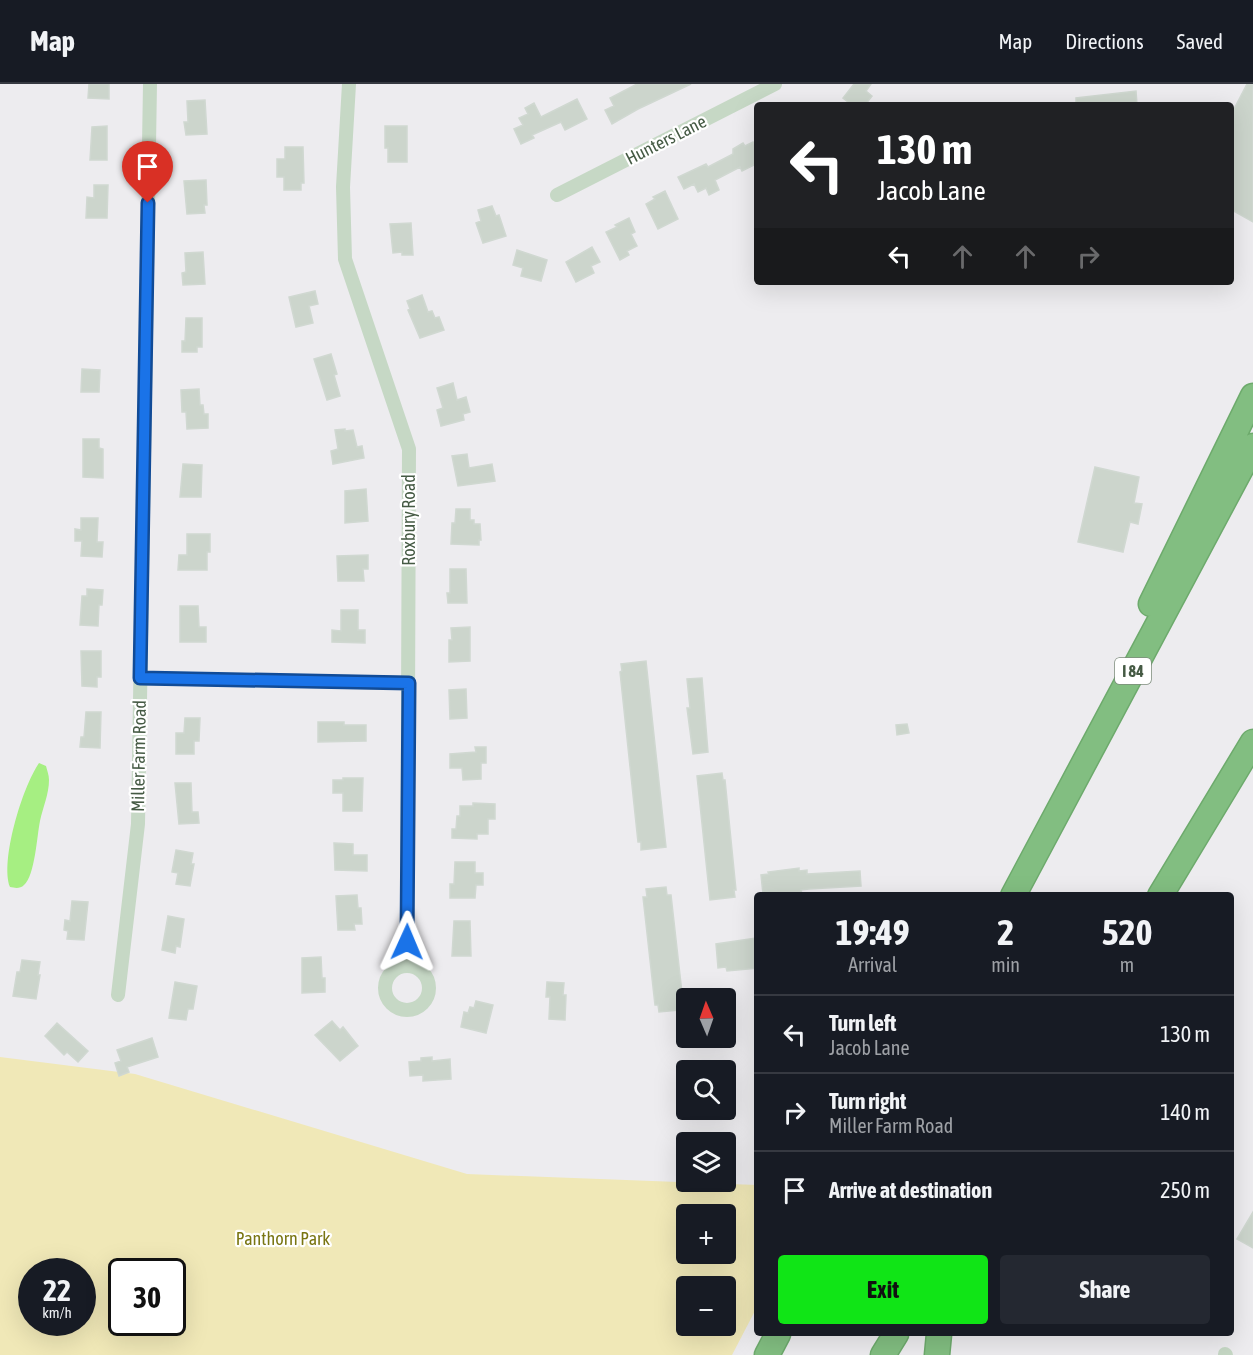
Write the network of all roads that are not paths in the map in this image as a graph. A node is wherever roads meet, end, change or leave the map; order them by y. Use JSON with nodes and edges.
{"nodes":[{"id":1,"x":150,"y":84,"type":"edge"},
{"id":2,"x":349,"y":84,"type":"edge"},
{"id":3,"x":775,"y":84,"type":"edge"},
{"id":4,"x":557,"y":195,"type":"dead end"},
{"id":5,"x":1253,"y":396,"type":"edge"},
{"id":6,"x":1253,"y":446,"type":"edge"},
{"id":7,"x":140,"y":678,"type":"junction"},
{"id":8,"x":409,"y":683,"type":"junction"},
{"id":9,"x":1253,"y":742,"type":"edge"},
{"id":10,"x":1068,"y":794,"type":"junction"},
{"id":11,"x":1015,"y":892,"type":"edge"},
{"id":12,"x":1164,"y":892,"type":"edge"},
{"id":13,"x":407,"y":966,"type":"dead end"},
{"id":14,"x":118,"y":995,"type":"dead end"},
{"id":15,"x":777,"y":1336,"type":"edge"},
{"id":16,"x":895,"y":1336,"type":"edge"},
{"id":17,"x":939,"y":1336,"type":"edge"},
{"id":18,"x":767,"y":1355,"type":"edge"},
{"id":19,"x":882,"y":1355,"type":"edge"},
{"id":20,"x":937,"y":1355,"type":"edge"}],
"edges":[{"from":1,"to":7,"type":"street","name":"Miller Farm Road"},
{"from":2,"to":8,"type":"street","name":"Roxbury Road"},
{"from":3,"to":4,"type":"street","name":"Hunters Lane"},
{"from":5,"to":10,"type":"highway"},
{"from":6,"to":10,"type":"highway","number":"I 84"},
{"from":7,"to":8,"type":"street"},
{"from":7,"to":14,"type":"street","name":"Miller Farm Road"},
{"from":8,"to":13,"type":"street","name":"Roxbury Road"},
{"from":9,"to":12,"type":"highway"},
{"from":10,"to":11,"type":"highway","number":"I 84"},
{"from":15,"to":18,"type":"highway"},
{"from":16,"to":19,"type":"highway"},
{"from":17,"to":20,"type":"highway"}]}
